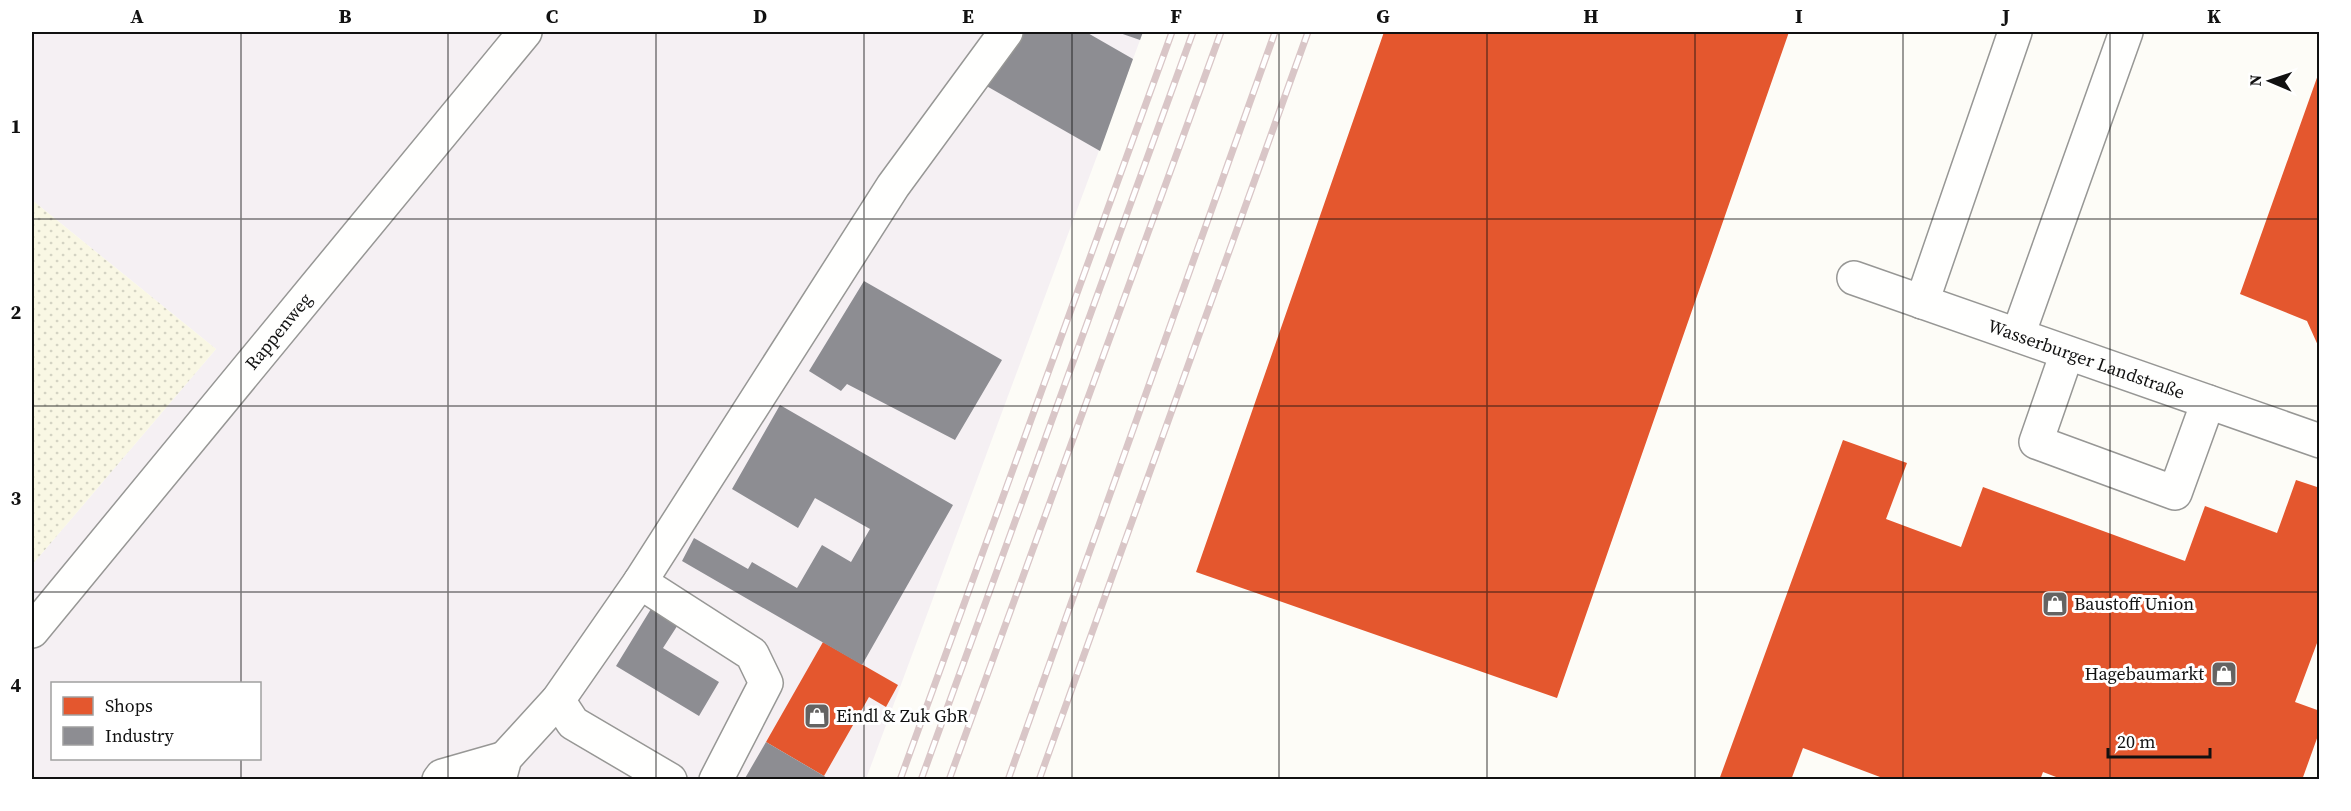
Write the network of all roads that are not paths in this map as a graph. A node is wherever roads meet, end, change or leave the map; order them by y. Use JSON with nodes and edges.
{"nodes":[{"id":1,"x":525,"y":32,"type":"edge"},
{"id":2,"x":1006,"y":32,"type":"edge"},
{"id":3,"x":2015,"y":32,"type":"edge"},
{"id":4,"x":2126,"y":32,"type":"edge"},
{"id":5,"x":1854,"y":278,"type":"dead end"},
{"id":6,"x":1922,"y":302,"type":"junction"},
{"id":7,"x":2018,"y":335,"type":"junction"},
{"id":8,"x":2067,"y":352,"type":"junction"},
{"id":9,"x":2208,"y":402,"type":"junction"},
{"id":10,"x":2319,"y":441,"type":"edge"},
{"id":11,"x":640,"y":582,"type":"junction"},
{"id":12,"x":32,"y":631,"type":"edge"},
{"id":13,"x":558,"y":700,"type":"junction"},
{"id":14,"x":502,"y":769,"type":"edge"},
{"id":15,"x":439,"y":780,"type":"edge"},
{"id":16,"x":670,"y":780,"type":"edge"},
{"id":17,"x":716,"y":780,"type":"edge"}],
"edges":[{"from":1,"to":12,"type":"street","name":"Rappenweg"},
{"from":2,"to":11,"type":"street"},
{"from":3,"to":6,"type":"street"},
{"from":4,"to":7,"type":"street"},
{"from":5,"to":6,"type":"street","name":"Wasserburger Landstraße"},
{"from":6,"to":7,"type":"street","name":"Wasserburger Landstraße"},
{"from":7,"to":8,"type":"street","name":"Wasserburger Landstraße"},
{"from":8,"to":9,"type":"street","name":"Wasserburger Landstraße"},
{"from":8,"to":9,"type":"street"},
{"from":9,"to":10,"type":"street","name":"Wasserburger Landstraße"},
{"from":11,"to":13,"type":"street"},
{"from":11,"to":17,"type":"street"},
{"from":13,"to":14,"type":"street"},
{"from":13,"to":16,"type":"street"},
{"from":14,"to":15,"type":"street"}]}
